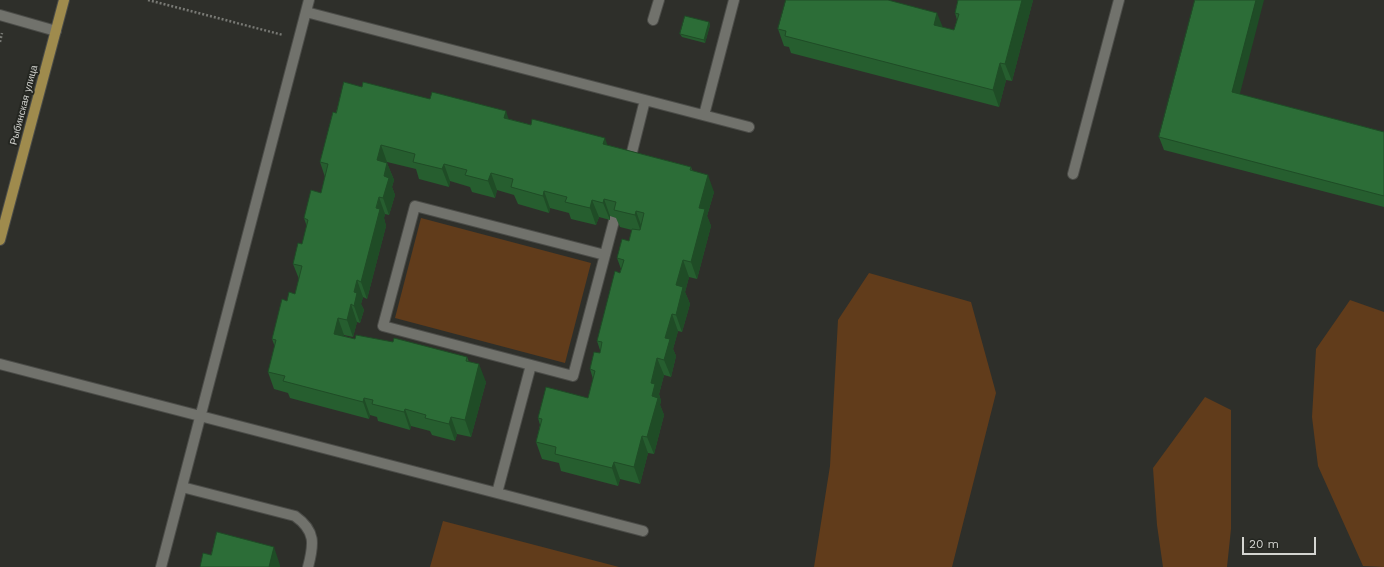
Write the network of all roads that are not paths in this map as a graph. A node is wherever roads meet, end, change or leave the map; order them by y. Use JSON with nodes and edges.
{"nodes":[{"id":1,"x":64,"y":0,"type":"edge"},
{"id":2,"x":309,"y":0,"type":"edge"},
{"id":3,"x":658,"y":0,"type":"edge"},
{"id":4,"x":734,"y":0,"type":"edge"},
{"id":5,"x":1119,"y":0,"type":"edge"},
{"id":6,"x":306,"y":12,"type":"junction"},
{"id":7,"x":0,"y":15,"type":"edge"},
{"id":8,"x":653,"y":20,"type":"dead end"},
{"id":9,"x":56,"y":31,"type":"junction"},
{"id":10,"x":645,"y":100,"type":"junction"},
{"id":11,"x":704,"y":115,"type":"junction"},
{"id":12,"x":749,"y":127,"type":"dead end"},
{"id":13,"x":628,"y":166,"type":"edge"},
{"id":14,"x":1073,"y":174,"type":"dead end"},
{"id":15,"x":615,"y":217,"type":"edge"},
{"id":16,"x":0,"y":240,"type":"edge"},
{"id":17,"x":605,"y":255,"type":"junction"},
{"id":18,"x":0,"y":364,"type":"edge"},
{"id":19,"x":530,"y":365,"type":"junction"},
{"id":20,"x":201,"y":416,"type":"junction"},
{"id":21,"x":182,"y":487,"type":"junction"},
{"id":22,"x":497,"y":493,"type":"junction"},
{"id":23,"x":643,"y":532,"type":"dead end"},
{"id":24,"x":161,"y":567,"type":"edge"},
{"id":25,"x":308,"y":567,"type":"edge"}],
"edges":[{"from":1,"to":9,"type":"main road","name":"Рыбинская улица"},
{"from":2,"to":6,"type":"lane"},
{"from":3,"to":8,"type":"lane"},
{"from":4,"to":11,"type":"lane"},
{"from":5,"to":14,"type":"lane"},
{"from":6,"to":10,"type":"lane"},
{"from":6,"to":20,"type":"lane"},
{"from":7,"to":9,"type":"lane"},
{"from":9,"to":16,"type":"main road","name":"Рыбинская улица"},
{"from":10,"to":11,"type":"lane"},
{"from":10,"to":13,"type":"lane"},
{"from":11,"to":12,"type":"lane"},
{"from":15,"to":17,"type":"lane"},
{"from":17,"to":19,"type":"lane"},
{"from":17,"to":19,"type":"lane"},
{"from":18,"to":20,"type":"lane"},
{"from":19,"to":22,"type":"lane"},
{"from":20,"to":21,"type":"lane"},
{"from":20,"to":22,"type":"lane"},
{"from":21,"to":24,"type":"lane"},
{"from":21,"to":25,"type":"lane"},
{"from":22,"to":23,"type":"lane"}]}
